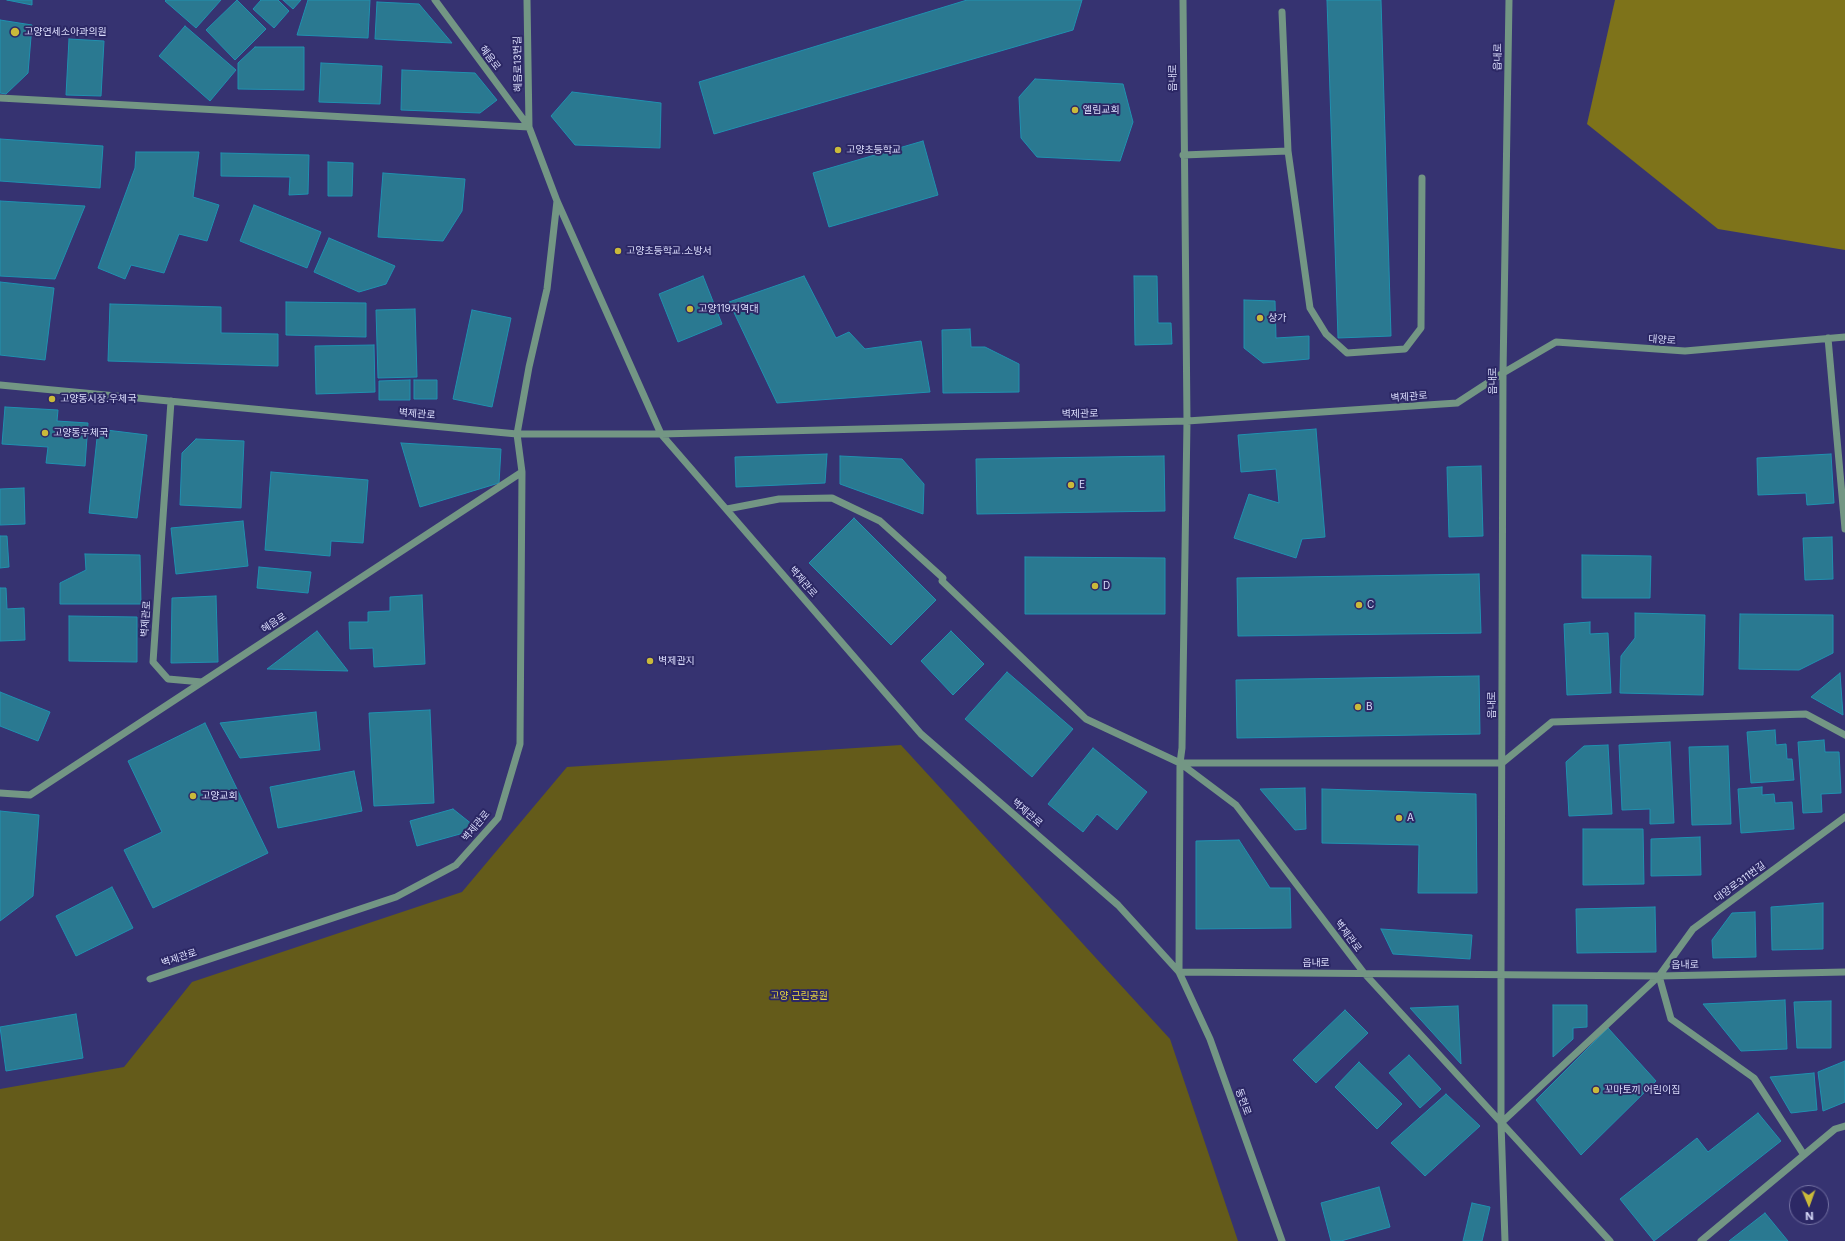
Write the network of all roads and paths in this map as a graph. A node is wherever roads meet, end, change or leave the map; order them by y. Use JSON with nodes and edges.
{"nodes":[{"id":1,"x":435,"y":0,"type":"edge"},
{"id":2,"x":526,"y":0,"type":"edge"},
{"id":3,"x":1182,"y":0,"type":"edge"},
{"id":4,"x":1508,"y":0,"type":"edge"},
{"id":5,"x":1282,"y":12,"type":"dead end"},
{"id":6,"x":0,"y":98,"type":"edge"},
{"id":7,"x":529,"y":127,"type":"junction"},
{"id":8,"x":1288,"y":151,"type":"junction"},
{"id":9,"x":1183,"y":155,"type":"junction"},
{"id":10,"x":1422,"y":178,"type":"dead end"},
{"id":11,"x":557,"y":201,"type":"junction"},
{"id":12,"x":1845,"y":337,"type":"edge"},
{"id":13,"x":1828,"y":338,"type":"junction"},
{"id":14,"x":1503,"y":373,"type":"junction"},
{"id":15,"x":0,"y":385,"type":"edge"},
{"id":16,"x":171,"y":401,"type":"junction"},
{"id":17,"x":1187,"y":421,"type":"junction"},
{"id":18,"x":518,"y":434,"type":"junction"},
{"id":19,"x":661,"y":434,"type":"junction"},
{"id":20,"x":522,"y":472,"type":"junction"},
{"id":21,"x":727,"y":509,"type":"junction"},
{"id":22,"x":1845,"y":529,"type":"edge"},
{"id":23,"x":202,"y":682,"type":"junction"},
{"id":24,"x":1845,"y":735,"type":"edge"},
{"id":25,"x":1502,"y":762,"type":"junction"},
{"id":26,"x":1180,"y":763,"type":"junction"},
{"id":27,"x":0,"y":793,"type":"edge"},
{"id":28,"x":1845,"y":817,"type":"edge"},
{"id":29,"x":1179,"y":972,"type":"junction"},
{"id":30,"x":1845,"y":972,"type":"edge"},
{"id":31,"x":1364,"y":974,"type":"junction"},
{"id":32,"x":1501,"y":975,"type":"junction"},
{"id":33,"x":1659,"y":976,"type":"junction"},
{"id":34,"x":150,"y":979,"type":"dead end"},
{"id":35,"x":1501,"y":1123,"type":"junction"},
{"id":36,"x":1845,"y":1126,"type":"edge"},
{"id":37,"x":1804,"y":1155,"type":"junction"},
{"id":38,"x":1282,"y":1241,"type":"edge"},
{"id":39,"x":1505,"y":1241,"type":"edge"},
{"id":40,"x":1610,"y":1241,"type":"edge"},
{"id":41,"x":1701,"y":1241,"type":"edge"}],
"edges":[{"from":1,"to":7,"type":"street","name":"혜음로"},
{"from":2,"to":7,"type":"street","name":"혜음로13번길"},
{"from":3,"to":9,"type":"street","name":"읍내로"},
{"from":4,"to":14,"type":"street","name":"읍내로"},
{"from":5,"to":8,"type":"street"},
{"from":6,"to":7,"type":"street"},
{"from":7,"to":11,"type":"street","name":"벽제관로"},
{"from":8,"to":9,"type":"street"},
{"from":8,"to":10,"type":"street"},
{"from":9,"to":17,"type":"street"},
{"from":11,"to":18,"type":"street"},
{"from":11,"to":19,"type":"street","name":"벽제관로"},
{"from":12,"to":13,"type":"street","name":"대양로"},
{"from":13,"to":14,"type":"street","name":"대양로"},
{"from":13,"to":22,"type":"street"},
{"from":14,"to":17,"type":"street","name":"벽제관로"},
{"from":14,"to":25,"type":"street","name":"읍내로"},
{"from":15,"to":16,"type":"street","name":"벽제관로"},
{"from":16,"to":18,"type":"street","name":"벽제관로"},
{"from":16,"to":23,"type":"street","name":"벽제관로"},
{"from":17,"to":19,"type":"street","name":"벽제관로"},
{"from":17,"to":26,"type":"street"},
{"from":18,"to":19,"type":"street","name":"벽제관로"},
{"from":18,"to":20,"type":"street"},
{"from":19,"to":21,"type":"street","name":"벽제관로"},
{"from":20,"to":23,"type":"street","name":"혜음로"},
{"from":20,"to":34,"type":"street","name":"벽제관로"},
{"from":21,"to":26,"type":"street","name":"벽제관로"},
{"from":21,"to":29,"type":"street","name":"벽제관로"},
{"from":23,"to":27,"type":"street","name":"혜음로"},
{"from":24,"to":25,"type":"street"},
{"from":25,"to":26,"type":"street"},
{"from":25,"to":32,"type":"street","name":"읍내로"},
{"from":26,"to":29,"type":"street"},
{"from":26,"to":31,"type":"street","name":"벽제관로"},
{"from":28,"to":33,"type":"street","name":"대양로311번길"},
{"from":29,"to":31,"type":"street","name":"읍내로"},
{"from":29,"to":38,"type":"street","name":"동헌로"},
{"from":30,"to":33,"type":"street","name":"읍내로"},
{"from":31,"to":32,"type":"street","name":"읍내로"},
{"from":31,"to":35,"type":"street","name":"벽제관로"},
{"from":32,"to":33,"type":"street","name":"읍내로"},
{"from":32,"to":35,"type":"street","name":"읍내로"},
{"from":33,"to":35,"type":"street","name":"대양로311번길"},
{"from":33,"to":37,"type":"street"},
{"from":35,"to":39,"type":"street","name":"읍내로"},
{"from":35,"to":40,"type":"street"},
{"from":36,"to":37,"type":"street"},
{"from":37,"to":41,"type":"street"}]}
